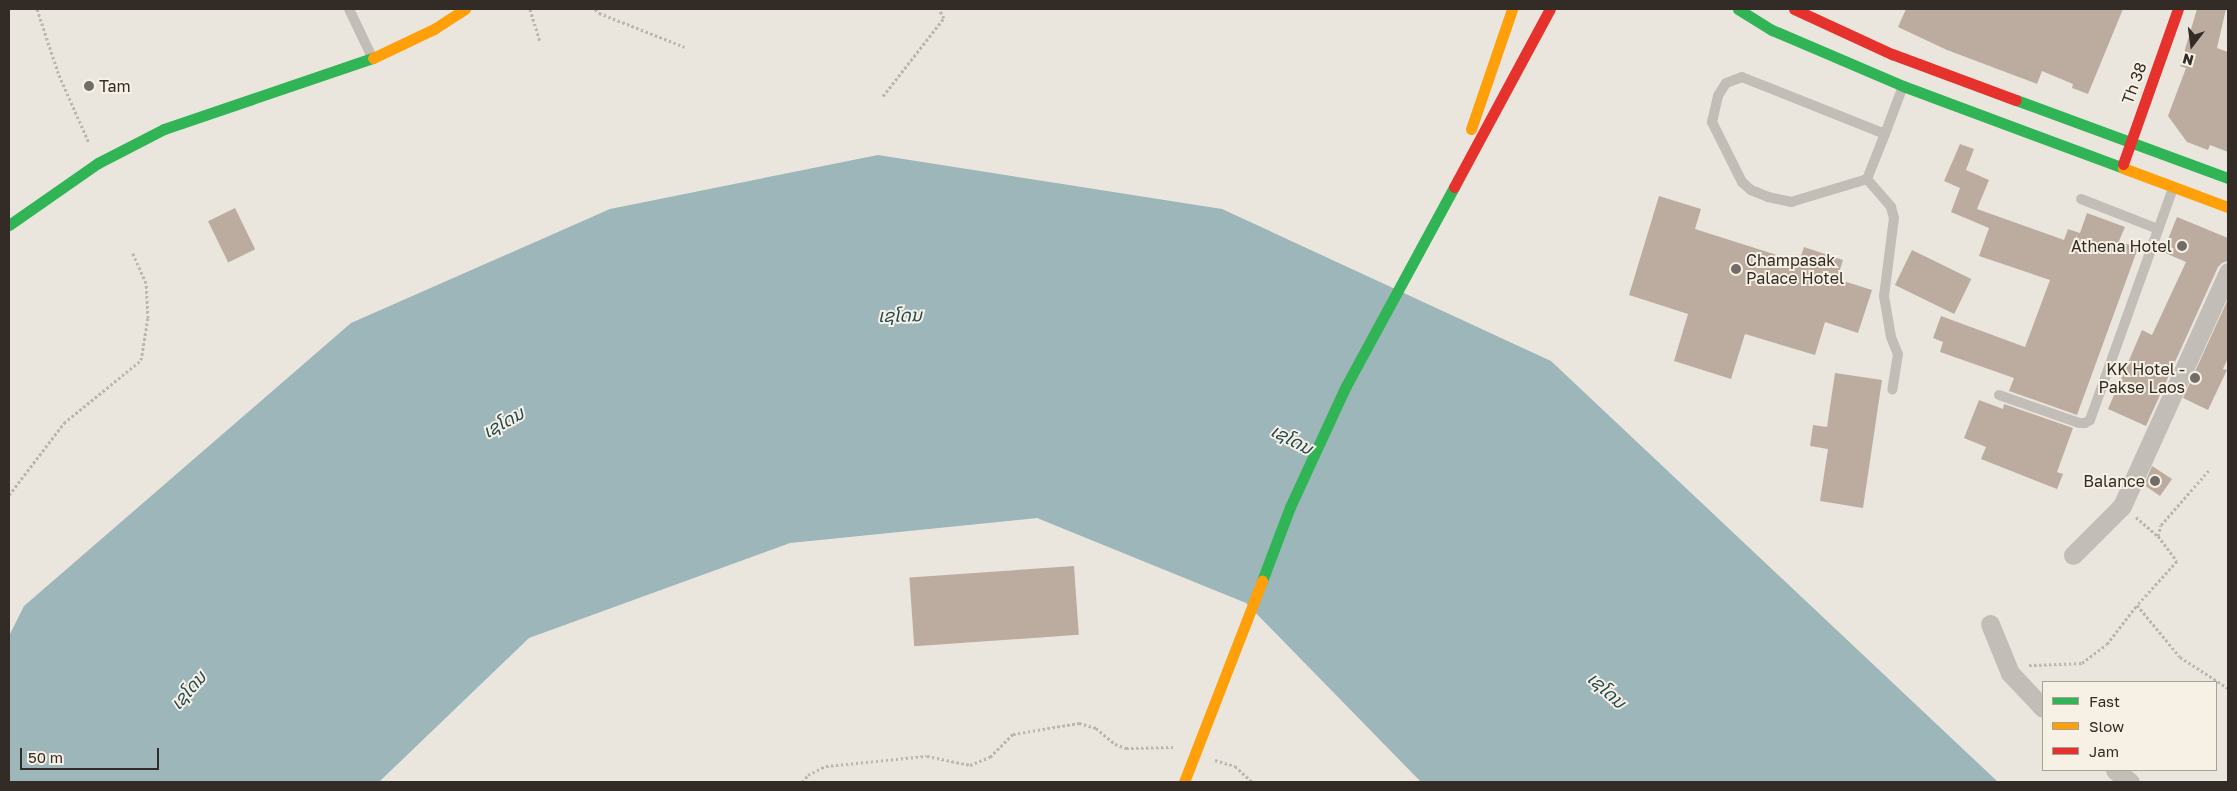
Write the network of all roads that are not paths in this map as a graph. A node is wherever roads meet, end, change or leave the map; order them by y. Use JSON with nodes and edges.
{"nodes":[{"id":1,"x":349,"y":9,"type":"edge"},
{"id":2,"x":465,"y":9,"type":"edge"},
{"id":3,"x":1512,"y":9,"type":"edge"},
{"id":4,"x":1550,"y":9,"type":"edge"},
{"id":5,"x":1738,"y":9,"type":"edge"},
{"id":6,"x":1794,"y":9,"type":"edge"},
{"id":7,"x":2178,"y":9,"type":"edge"},
{"id":8,"x":372,"y":58,"type":"junction"},
{"id":9,"x":1904,"y":86,"type":"junction"},
{"id":10,"x":1885,"y":134,"type":"junction"},
{"id":11,"x":2130,"y":142,"type":"junction"},
{"id":12,"x":2121,"y":168,"type":"junction"},
{"id":13,"x":2228,"y":178,"type":"edge"},
{"id":14,"x":1867,"y":179,"type":"junction"},
{"id":15,"x":2173,"y":187,"type":"junction"},
{"id":16,"x":2081,"y":199,"type":"dead end"},
{"id":17,"x":2228,"y":207,"type":"edge"},
{"id":18,"x":1444,"y":208,"type":"junction"},
{"id":19,"x":9,"y":225,"type":"edge"},
{"id":20,"x":2158,"y":229,"type":"junction"},
{"id":21,"x":2228,"y":272,"type":"edge"},
{"id":22,"x":1892,"y":390,"type":"dead end"},
{"id":23,"x":1999,"y":396,"type":"dead end"},
{"id":24,"x":2073,"y":555,"type":"dead end"},
{"id":25,"x":1990,"y":624,"type":"dead end"},
{"id":26,"x":2042,"y":707,"type":"edge"},
{"id":27,"x":2116,"y":771,"type":"edge"},
{"id":28,"x":1184,"y":782,"type":"edge"},
{"id":29,"x":2130,"y":782,"type":"edge"}],
"edges":[{"from":1,"to":8,"type":"lane"},
{"from":2,"to":8,"type":"main road"},
{"from":3,"to":18,"type":"main road"},
{"from":4,"to":18,"type":"main road"},
{"from":5,"to":9,"type":"main road"},
{"from":6,"to":11,"type":"main road"},
{"from":7,"to":11,"type":"main road","name":"Th 38"},
{"from":8,"to":19,"type":"main road"},
{"from":9,"to":10,"type":"lane"},
{"from":9,"to":12,"type":"main road"},
{"from":10,"to":14,"type":"lane"},
{"from":10,"to":14,"type":"lane"},
{"from":11,"to":12,"type":"main road","name":"Th 38"},
{"from":11,"to":13,"type":"main road"},
{"from":12,"to":15,"type":"main road"},
{"from":14,"to":22,"type":"lane"},
{"from":15,"to":17,"type":"main road"},
{"from":15,"to":20,"type":"lane"},
{"from":16,"to":20,"type":"lane"},
{"from":18,"to":28,"type":"main road"},
{"from":20,"to":23,"type":"lane"},
{"from":21,"to":24,"type":"street"},
{"from":25,"to":26,"type":"street"},
{"from":27,"to":29,"type":"street"}]}
